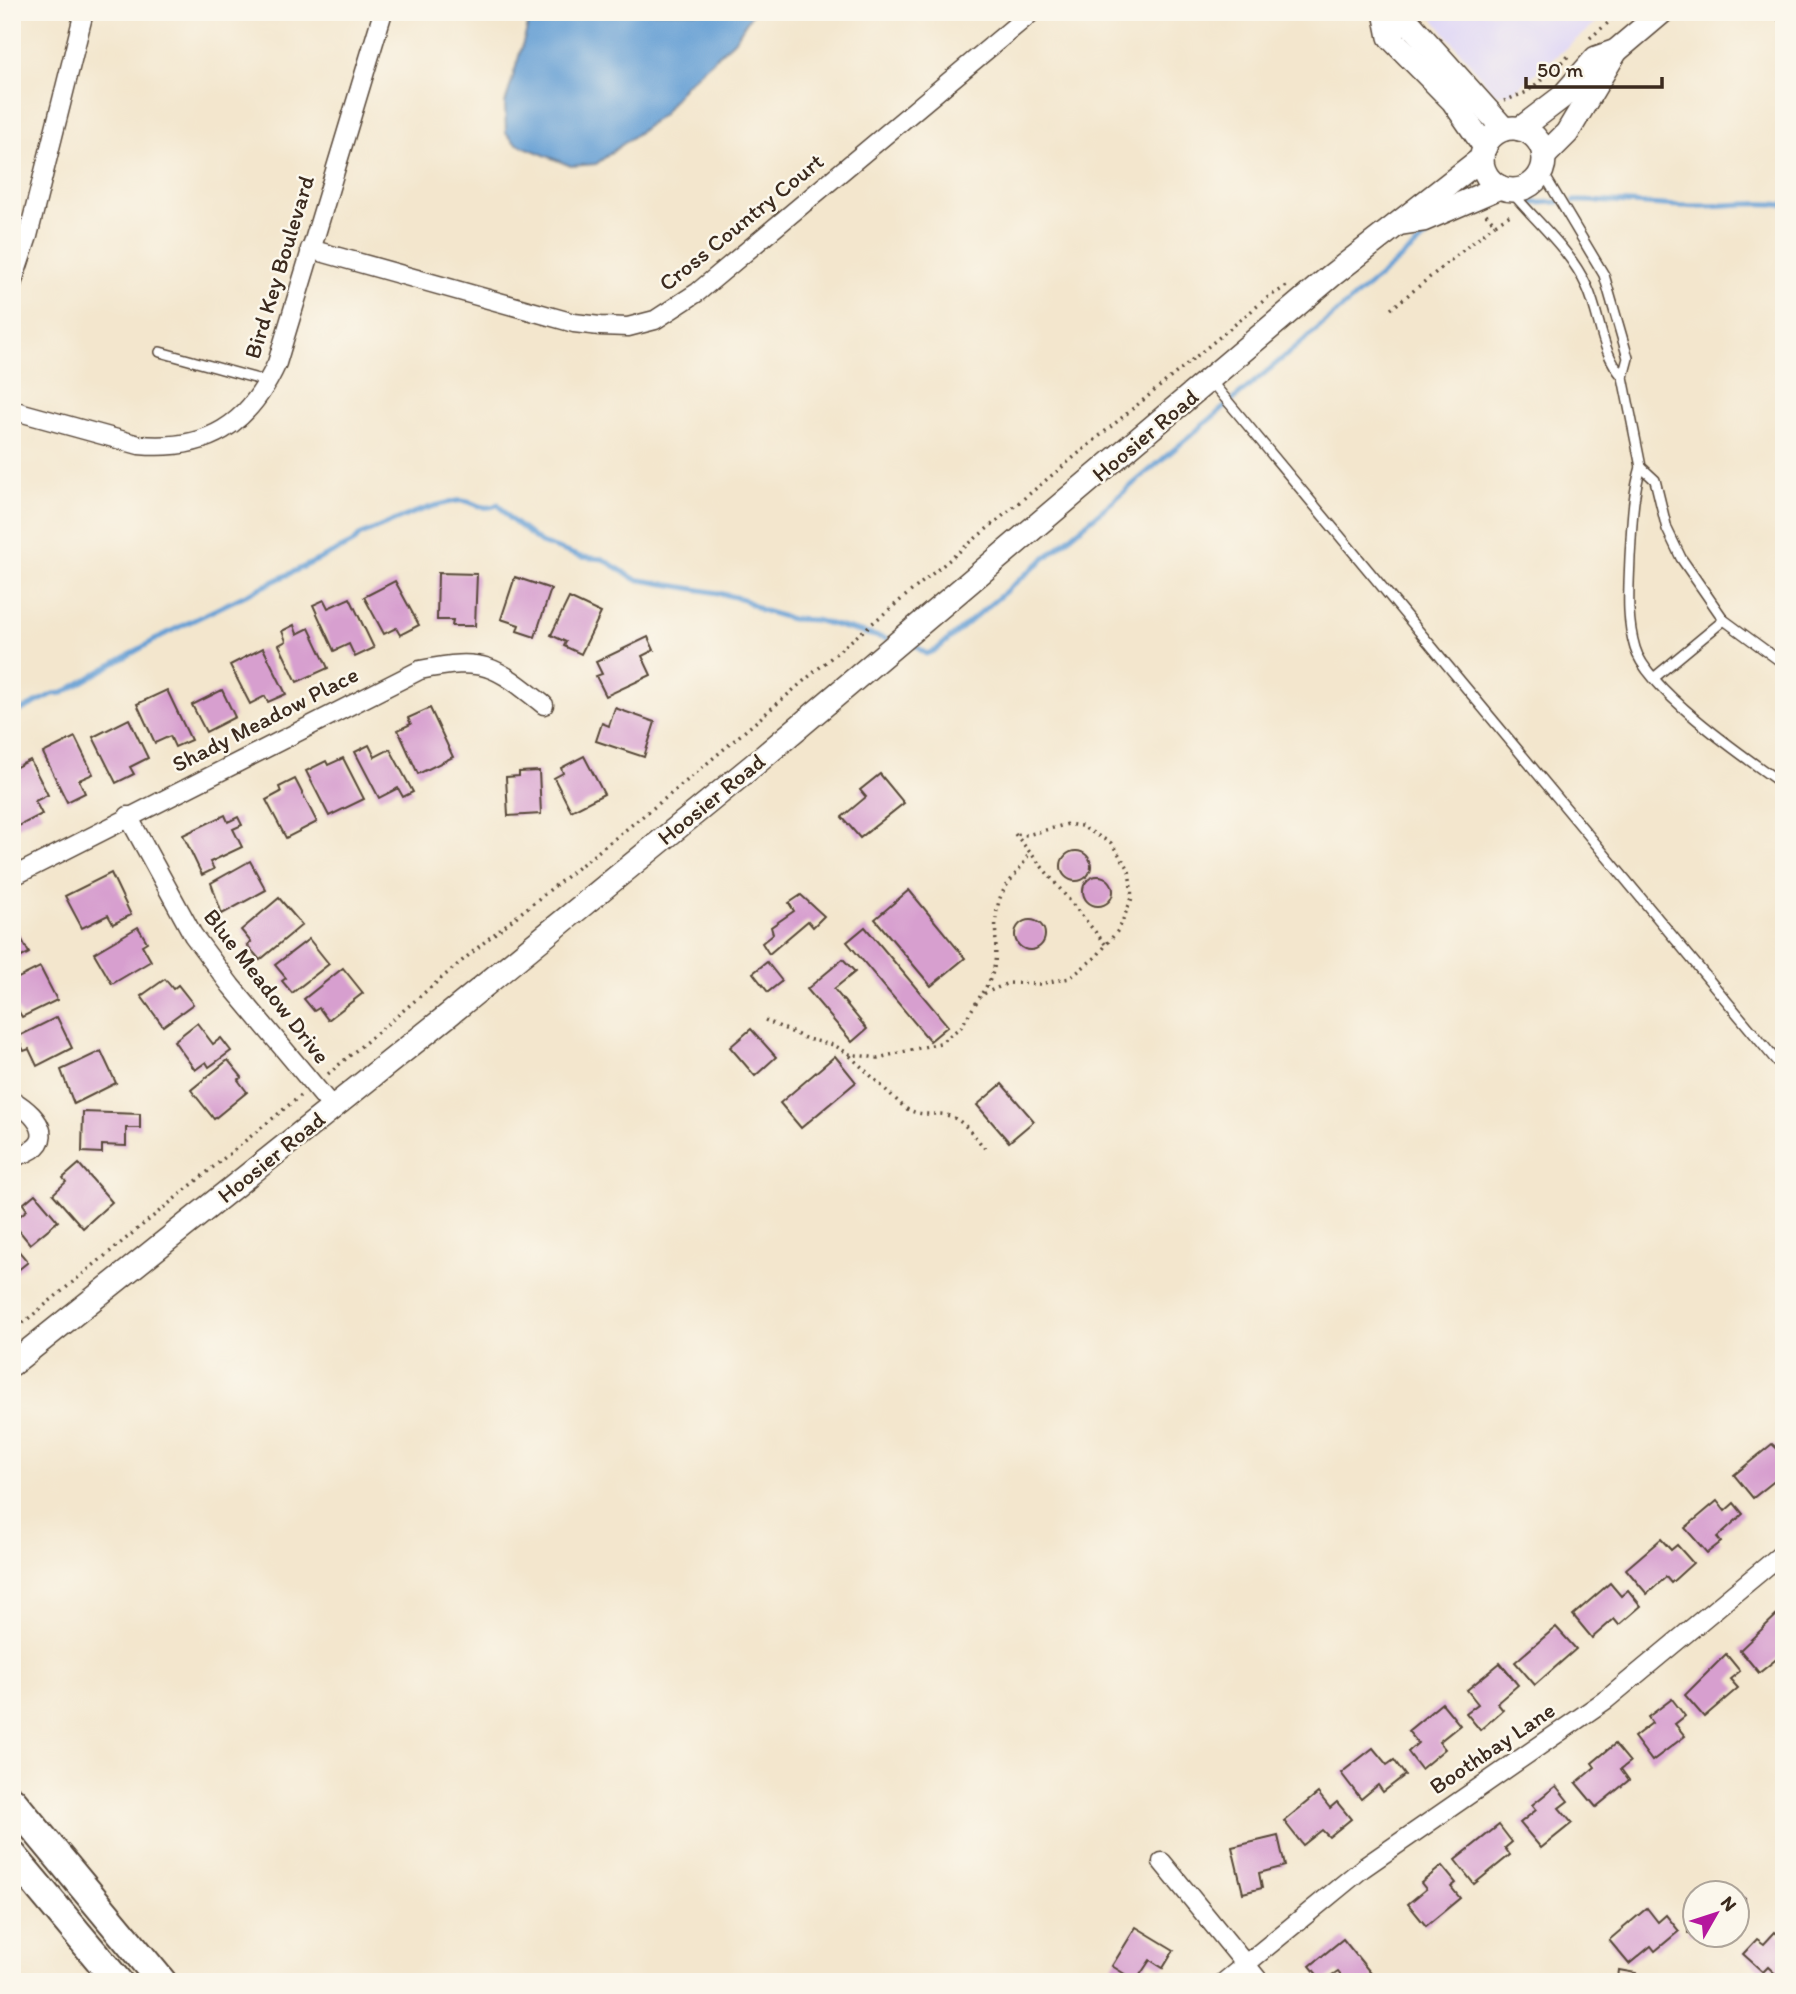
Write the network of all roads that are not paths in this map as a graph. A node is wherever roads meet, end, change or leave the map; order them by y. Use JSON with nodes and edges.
{"nodes":[{"id":1,"x":85,"y":12,"type":"edge"},
{"id":2,"x":383,"y":12,"type":"edge"},
{"id":3,"x":1032,"y":12,"type":"edge"},
{"id":4,"x":1662,"y":12,"type":"edge"},
{"id":5,"x":1779,"y":12,"type":"edge"},
{"id":6,"x":1386,"y":14,"type":"edge"},
{"id":7,"x":1784,"y":20,"type":"edge"},
{"id":8,"x":1616,"y":51,"type":"junction"},
{"id":9,"x":1512,"y":129,"type":"junction"},
{"id":10,"x":1483,"y":152,"type":"junction"},
{"id":11,"x":1543,"y":164,"type":"junction"},
{"id":12,"x":1505,"y":188,"type":"junction"},
{"id":13,"x":1400,"y":224,"type":"junction"},
{"id":14,"x":20,"y":234,"type":"edge"},
{"id":15,"x":310,"y":249,"type":"junction"},
{"id":16,"x":12,"y":284,"type":"edge"},
{"id":17,"x":160,"y":352,"type":"dead end"},
{"id":18,"x":1623,"y":377,"type":"junction"},
{"id":19,"x":1210,"y":380,"type":"junction"},
{"id":20,"x":269,"y":382,"type":"junction"},
{"id":21,"x":12,"y":410,"type":"edge"},
{"id":22,"x":1641,"y":467,"type":"junction"},
{"id":23,"x":1724,"y":620,"type":"junction"},
{"id":24,"x":1784,"y":664,"type":"edge"},
{"id":25,"x":1655,"y":677,"type":"junction"},
{"id":26,"x":544,"y":705,"type":"dead end"},
{"id":27,"x":1784,"y":785,"type":"edge"},
{"id":28,"x":128,"y":816,"type":"junction"},
{"id":29,"x":12,"y":877,"type":"edge"},
{"id":30,"x":1784,"y":1070,"type":"edge"},
{"id":31,"x":12,"y":1100,"type":"edge"},
{"id":32,"x":333,"y":1108,"type":"junction"},
{"id":33,"x":12,"y":1157,"type":"edge"},
{"id":34,"x":12,"y":1364,"type":"edge"},
{"id":35,"x":1784,"y":1552,"type":"edge"},
{"id":36,"x":12,"y":1801,"type":"edge"},
{"id":37,"x":12,"y":1855,"type":"edge"},
{"id":38,"x":1161,"y":1862,"type":"dead end"},
{"id":39,"x":1246,"y":1964,"type":"junction"},
{"id":40,"x":118,"y":1982,"type":"edge"},
{"id":41,"x":162,"y":1982,"type":"edge"},
{"id":42,"x":1224,"y":1982,"type":"edge"},
{"id":43,"x":1260,"y":1982,"type":"edge"}],
"edges":[{"from":1,"to":14,"type":"street"},
{"from":2,"to":15,"type":"street","name":"Bird Key Boulevard"},
{"from":3,"to":15,"type":"street","name":"Cross Country Court"},
{"from":4,"to":8,"type":"street"},
{"from":5,"to":7,"type":"lane"},
{"from":6,"to":9,"type":"street"},
{"from":6,"to":10,"type":"street"},
{"from":8,"to":9,"type":"street"},
{"from":8,"to":11,"type":"street"},
{"from":9,"to":10,"type":"street"},
{"from":9,"to":11,"type":"street"},
{"from":10,"to":12,"type":"street"},
{"from":10,"to":13,"type":"street","name":"Hoosier Road"},
{"from":11,"to":12,"type":"street"},
{"from":11,"to":18,"type":"lane"},
{"from":12,"to":13,"type":"street","name":"Hoosier Road"},
{"from":12,"to":18,"type":"lane"},
{"from":13,"to":19,"type":"street","name":"Hoosier Road"},
{"from":14,"to":16,"type":"street"},
{"from":15,"to":20,"type":"street","name":"Bird Key Boulevard"},
{"from":17,"to":20,"type":"lane"},
{"from":18,"to":22,"type":"lane"},
{"from":19,"to":30,"type":"lane"},
{"from":19,"to":32,"type":"street","name":"Hoosier Road"},
{"from":20,"to":21,"type":"street","name":"Bird Key Boulevard"},
{"from":22,"to":23,"type":"lane"},
{"from":22,"to":25,"type":"lane"},
{"from":23,"to":24,"type":"lane"},
{"from":23,"to":25,"type":"lane"},
{"from":25,"to":27,"type":"lane"},
{"from":26,"to":28,"type":"street","name":"Shady Meadow Place"},
{"from":28,"to":29,"type":"street","name":"Shady Meadow Place"},
{"from":28,"to":32,"type":"street","name":"Blue Meadow Drive"},
{"from":31,"to":33,"type":"street"},
{"from":32,"to":34,"type":"street","name":"Hoosier Road"},
{"from":35,"to":39,"type":"street","name":"Boothbay Lane"},
{"from":36,"to":41,"type":"main road"},
{"from":37,"to":40,"type":"main road"},
{"from":38,"to":39,"type":"street"},
{"from":39,"to":42,"type":"street","name":"Boothbay Lane"},
{"from":39,"to":43,"type":"street"}]}
